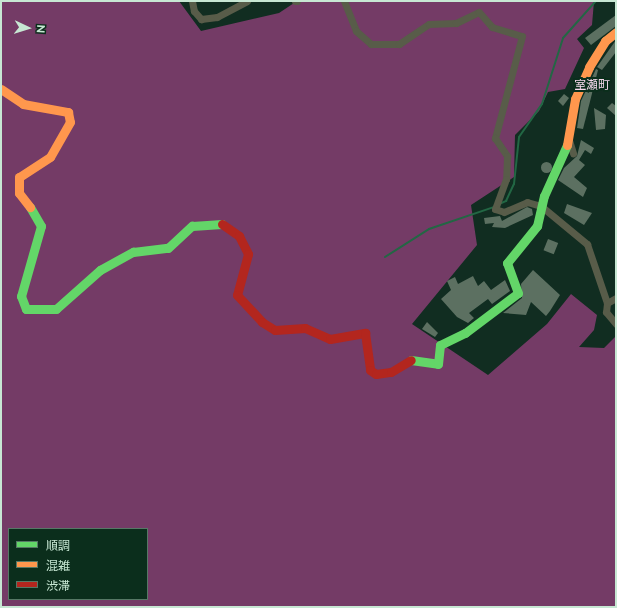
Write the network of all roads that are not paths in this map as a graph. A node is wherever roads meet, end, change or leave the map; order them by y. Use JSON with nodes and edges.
{"nodes":[{"id":1,"x":192,"y":1,"type":"edge"},
{"id":2,"x":247,"y":1,"type":"edge"},
{"id":3,"x":344,"y":1,"type":"edge"},
{"id":4,"x":616,"y":32,"type":"edge"},
{"id":5,"x":1,"y":89,"type":"edge"},
{"id":6,"x":568,"y":136,"type":"junction"},
{"id":7,"x":573,"y":153,"type":"dead end"},
{"id":8,"x":541,"y":206,"type":"junction"},
{"id":9,"x":616,"y":298,"type":"edge"},
{"id":10,"x":607,"y":303,"type":"junction"},
{"id":11,"x":616,"y":324,"type":"edge"}],
"edges":[{"from":1,"to":2,"type":"street"},
{"from":3,"to":8,"type":"street"},
{"from":4,"to":6,"type":"street"},
{"from":5,"to":8,"type":"street"},
{"from":6,"to":7,"type":"street"},
{"from":6,"to":8,"type":"street"},
{"from":8,"to":10,"type":"street"},
{"from":9,"to":10,"type":"street"},
{"from":10,"to":11,"type":"street"}]}
